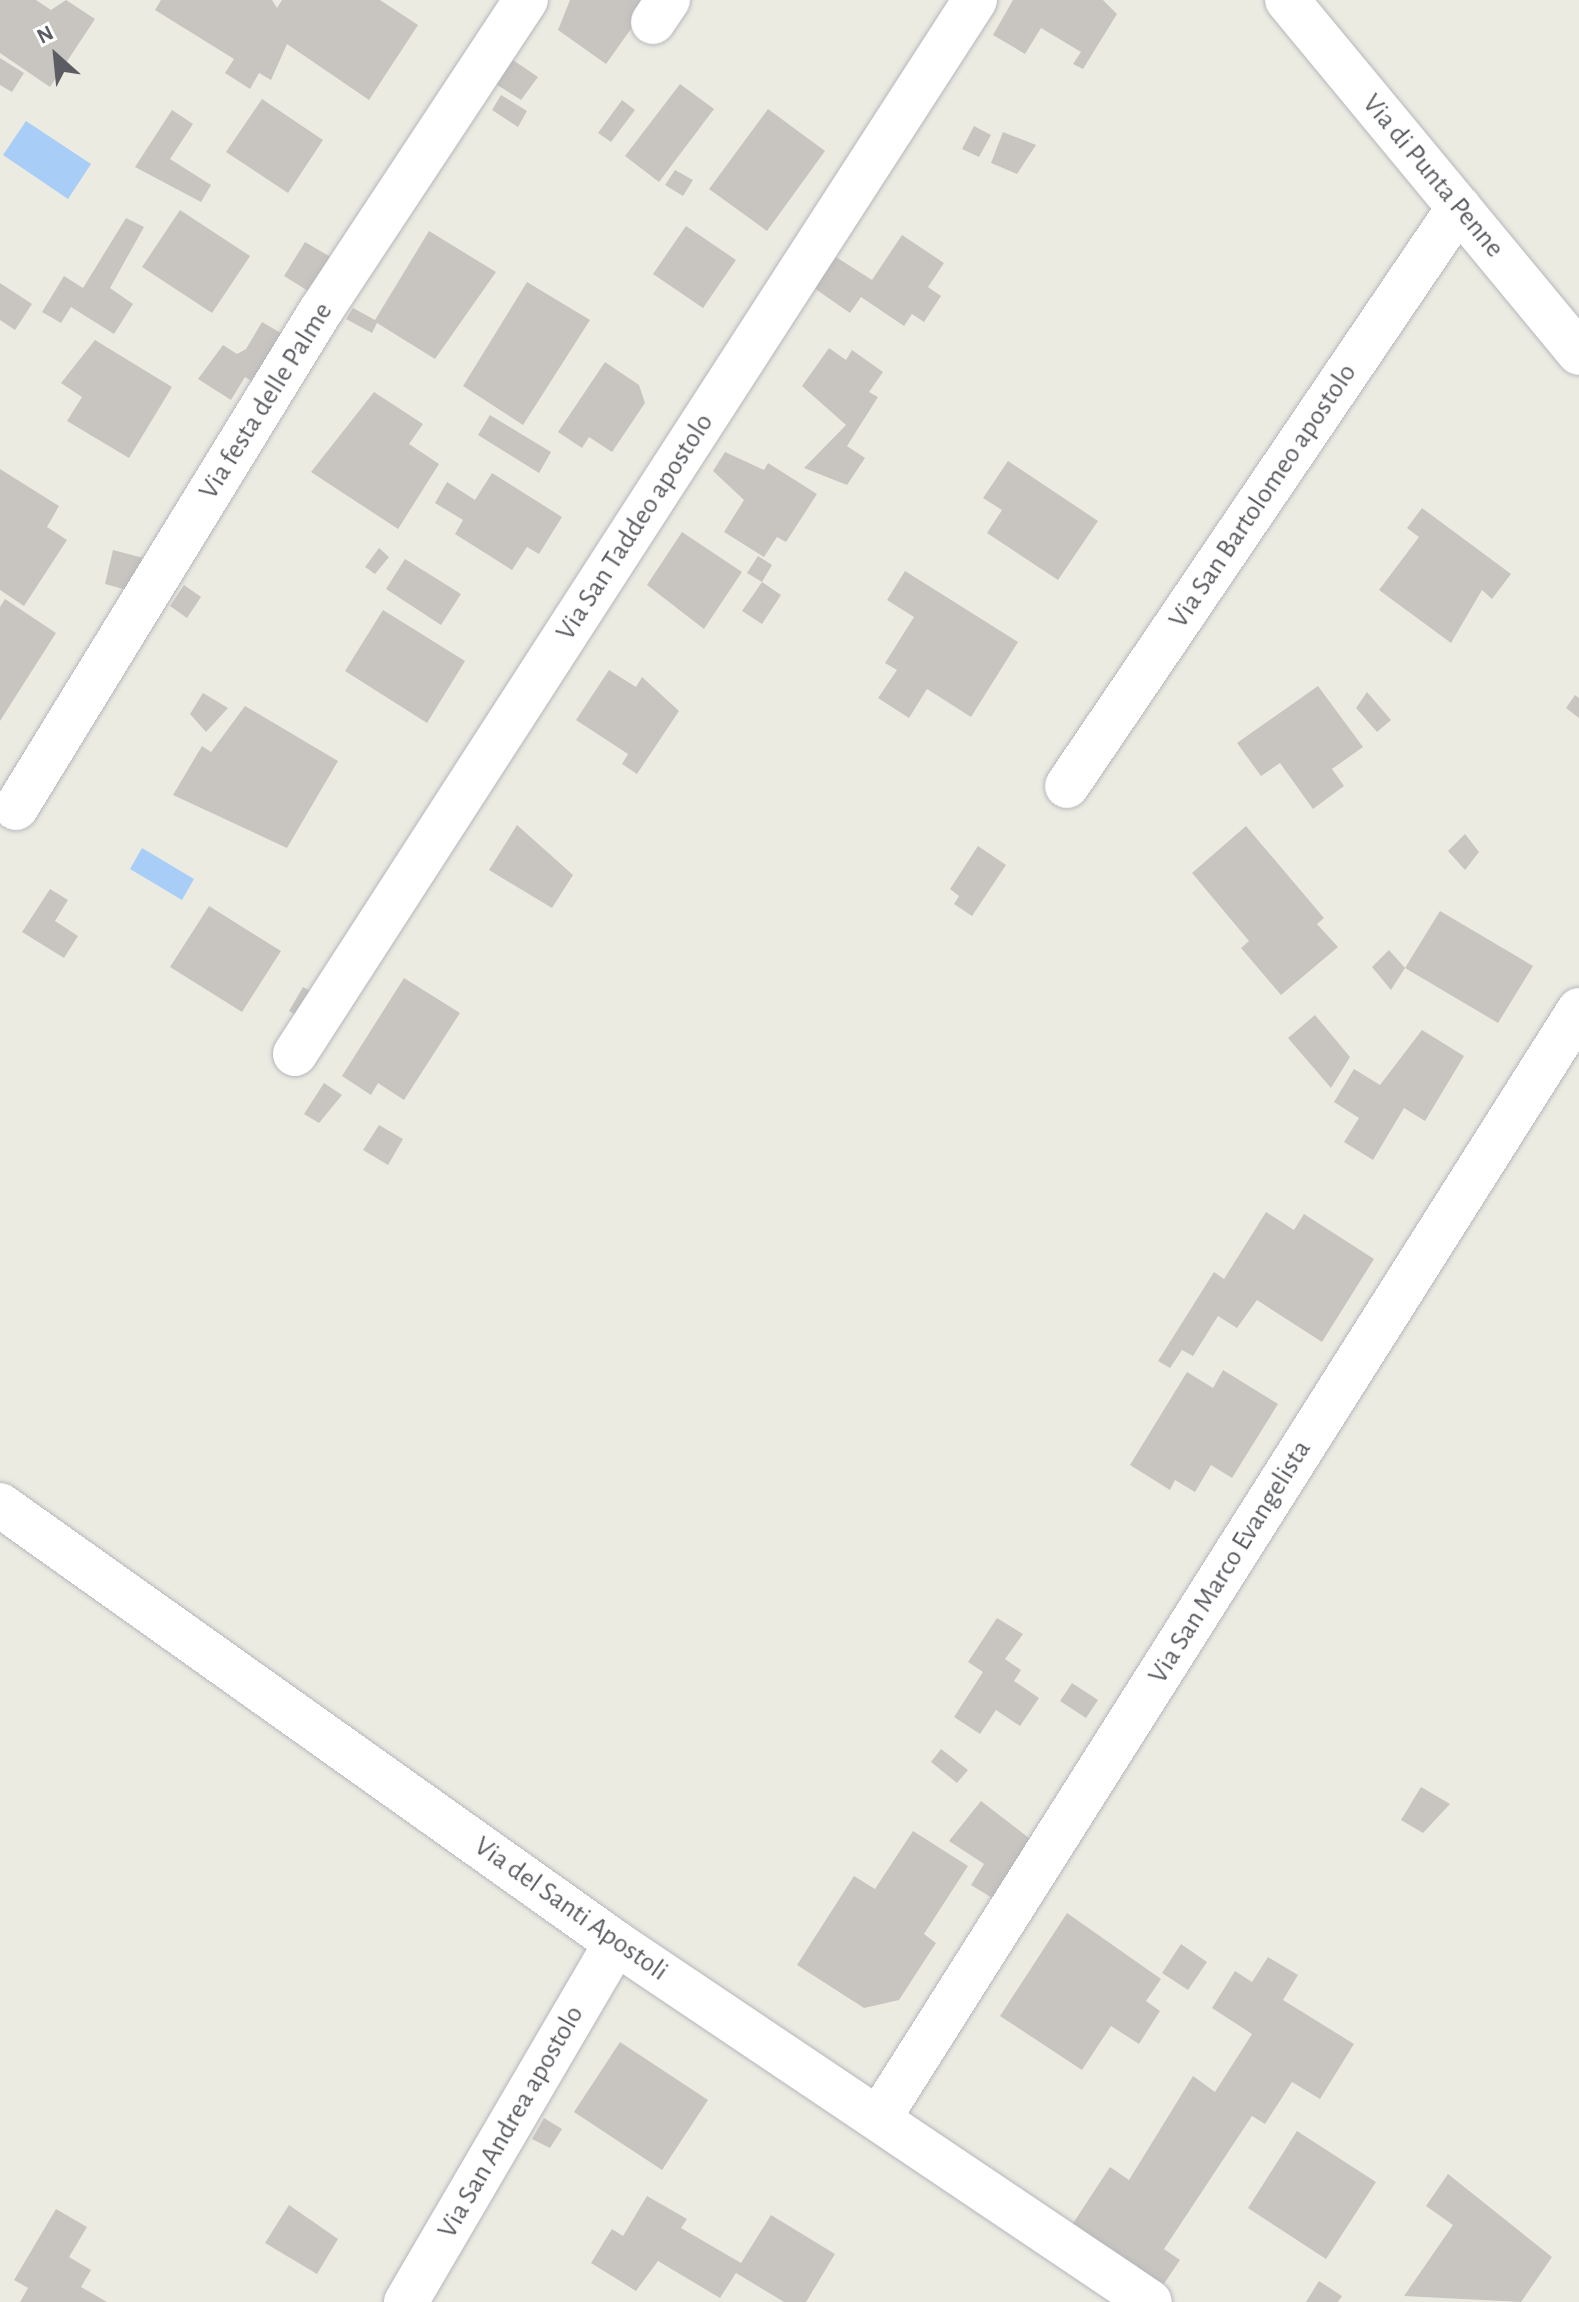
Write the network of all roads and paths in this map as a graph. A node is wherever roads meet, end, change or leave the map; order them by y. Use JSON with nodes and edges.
{"nodes":[{"id":1,"x":526,"y":0,"type":"edge"},
{"id":2,"x":975,"y":0,"type":"edge"},
{"id":3,"x":1287,"y":0,"type":"edge"},
{"id":4,"x":1459,"y":207,"type":"junction"},
{"id":5,"x":1579,"y":353,"type":"edge"},
{"id":6,"x":1067,"y":786,"type":"dead end"},
{"id":7,"x":16,"y":808,"type":"dead end"},
{"id":8,"x":1579,"y":1010,"type":"edge"},
{"id":9,"x":295,"y":1054,"type":"dead end"},
{"id":10,"x":0,"y":1505,"type":"edge"},
{"id":11,"x":616,"y":1943,"type":"junction"},
{"id":12,"x":881,"y":2115,"type":"junction"},
{"id":13,"x":406,"y":2302,"type":"edge"},
{"id":14,"x":1150,"y":2302,"type":"edge"}],
"edges":[{"from":1,"to":7,"type":"street","name":"Via festa delle Palme"},
{"from":2,"to":9,"type":"street","name":"Via San Taddeo apostolo"},
{"from":3,"to":4,"type":"street","name":"Via di Punta Penne"},
{"from":4,"to":5,"type":"street","name":"Via di Punta Penne"},
{"from":4,"to":6,"type":"street","name":"Via San Bartolomeo apostolo"},
{"from":8,"to":12,"type":"street","name":"Via San Marco Evangelista"},
{"from":10,"to":11,"type":"street","name":"Via del Santi Apostoli"},
{"from":11,"to":12,"type":"street","name":"Via del Santi Apostoli"},
{"from":11,"to":13,"type":"street","name":"Via San Andrea apostolo"},
{"from":12,"to":14,"type":"street","name":"Via del Santi Apostoli"}]}
